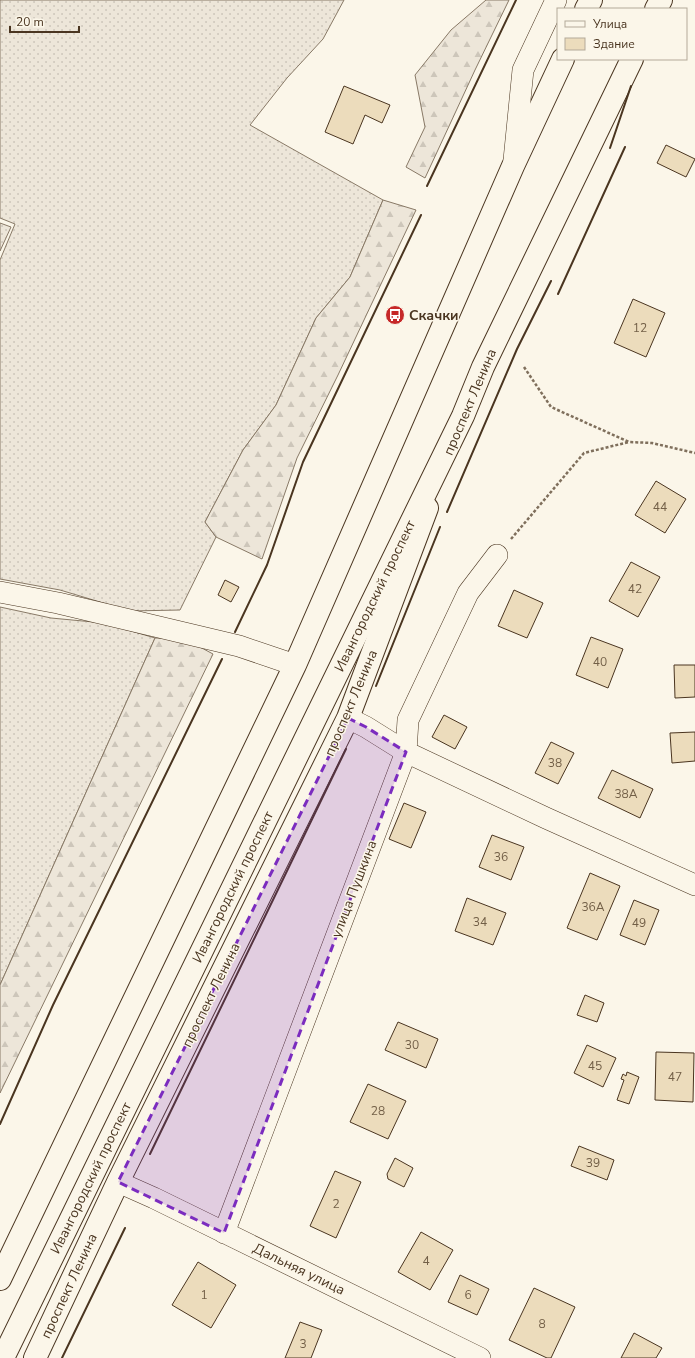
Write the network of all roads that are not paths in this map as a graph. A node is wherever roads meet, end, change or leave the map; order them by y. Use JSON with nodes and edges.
{"nodes":[{"id":1,"x":556,"y":0,"type":"edge"},
{"id":2,"x":563,"y":60,"type":"edge"},
{"id":3,"x":632,"y":60,"type":"edge"},
{"id":4,"x":513,"y":166,"type":"junction"},
{"id":5,"x":463,"y":416,"type":"junction"},
{"id":6,"x":497,"y":555,"type":"road end"},
{"id":7,"x":0,"y":592,"type":"edge"},
{"id":8,"x":295,"y":665,"type":"junction"},
{"id":9,"x":348,"y":718,"type":"junction"},
{"id":10,"x":406,"y":752,"type":"junction"},
{"id":11,"x":695,"y":885,"type":"edge"},
{"id":12,"x":118,"y":1182,"type":"junction"},
{"id":13,"x":224,"y":1233,"type":"junction"},
{"id":14,"x":0,"y":1279,"type":"edge"},
{"id":15,"x":3,"y":1358,"type":"edge"},
{"id":16,"x":35,"y":1358,"type":"edge"},
{"id":17,"x":480,"y":1358,"type":"edge"}],
"edges":[{"from":1,"to":4,"type":"street"},
{"from":2,"to":4,"type":"main road"},
{"from":3,"to":5,"type":"main road","name":"проспект Ленина"},
{"from":4,"to":8,"type":"main road"},
{"from":5,"to":9,"type":"main road","name":"проспект Ленина"},
{"from":5,"to":15,"type":"main road","name":"Ивангородский проспект"},
{"from":6,"to":10,"type":"street","name":"улица Пушкина"},
{"from":7,"to":8,"type":"street"},
{"from":8,"to":14,"type":"main road"},
{"from":9,"to":10,"type":"street"},
{"from":9,"to":12,"type":"main road","name":"проспект Ленина"},
{"from":10,"to":11,"type":"street"},
{"from":10,"to":13,"type":"street","name":"улица Пушкина"},
{"from":12,"to":13,"type":"street","name":"Дальняя улица"},
{"from":12,"to":16,"type":"main road","name":"проспект Ленина"},
{"from":13,"to":17,"type":"street","name":"Дальняя улица"}]}
